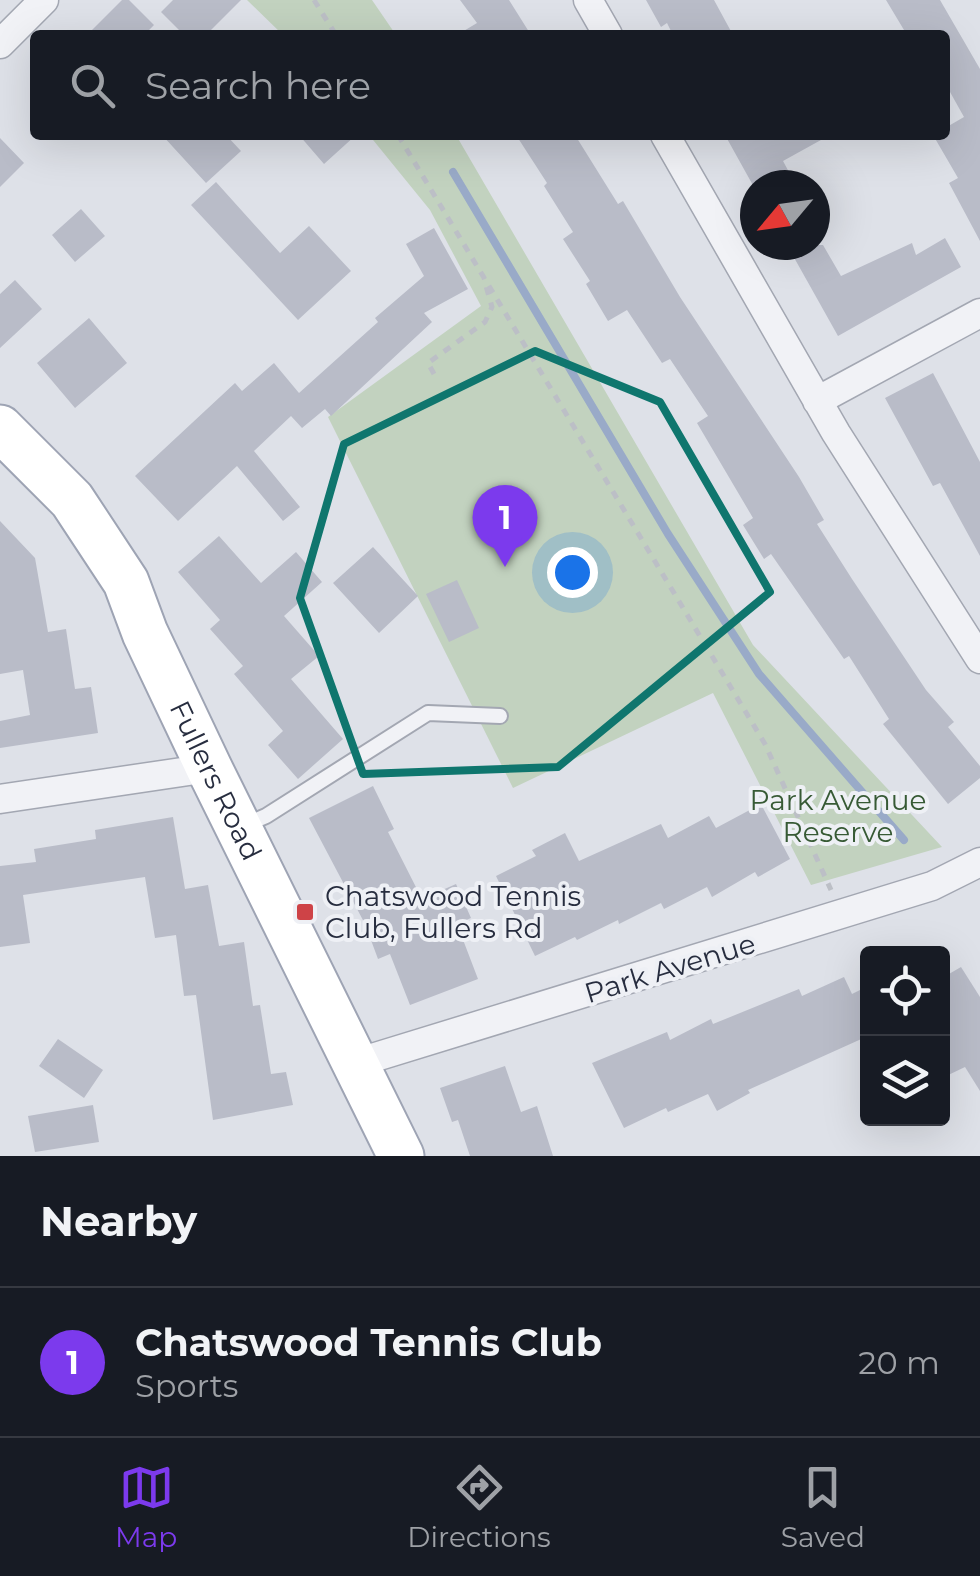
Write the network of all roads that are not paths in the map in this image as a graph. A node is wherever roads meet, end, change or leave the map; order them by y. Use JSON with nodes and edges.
{"nodes":[{"id":1,"x":44,"y":0,"type":"edge"},
{"id":2,"x":588,"y":0,"type":"edge"},
{"id":3,"x":605,"y":30,"type":"edge"},
{"id":4,"x":0,"y":44,"type":"edge"},
{"id":5,"x":668,"y":140,"type":"edge"},
{"id":6,"x":980,"y":313,"type":"edge"},
{"id":7,"x":817,"y":400,"type":"junction"},
{"id":8,"x":0,"y":428,"type":"edge"},
{"id":9,"x":980,"y":659,"type":"edge"},
{"id":10,"x":500,"y":716,"type":"dead end"},
{"id":11,"x":209,"y":768,"type":"junction"},
{"id":12,"x":0,"y":800,"type":"edge"},
{"id":13,"x":240,"y":827,"type":"junction"},
{"id":14,"x":980,"y":862,"type":"edge"},
{"id":15,"x":356,"y":1063,"type":"junction"},
{"id":16,"x":401,"y":1156,"type":"edge"}],
"edges":[{"from":1,"to":4,"type":"street"},
{"from":2,"to":3,"type":"street"},
{"from":5,"to":7,"type":"street"},
{"from":6,"to":7,"type":"street"},
{"from":7,"to":9,"type":"street"},
{"from":8,"to":11,"type":"main road","name":"Fullers Road"},
{"from":10,"to":13,"type":"lane"},
{"from":11,"to":12,"type":"street"},
{"from":11,"to":13,"type":"main road","name":"Fullers Road"},
{"from":13,"to":15,"type":"main road","name":"Fullers Road"},
{"from":14,"to":15,"type":"street","name":"Park Avenue"},
{"from":15,"to":16,"type":"main road","name":"Fullers Road"}]}
